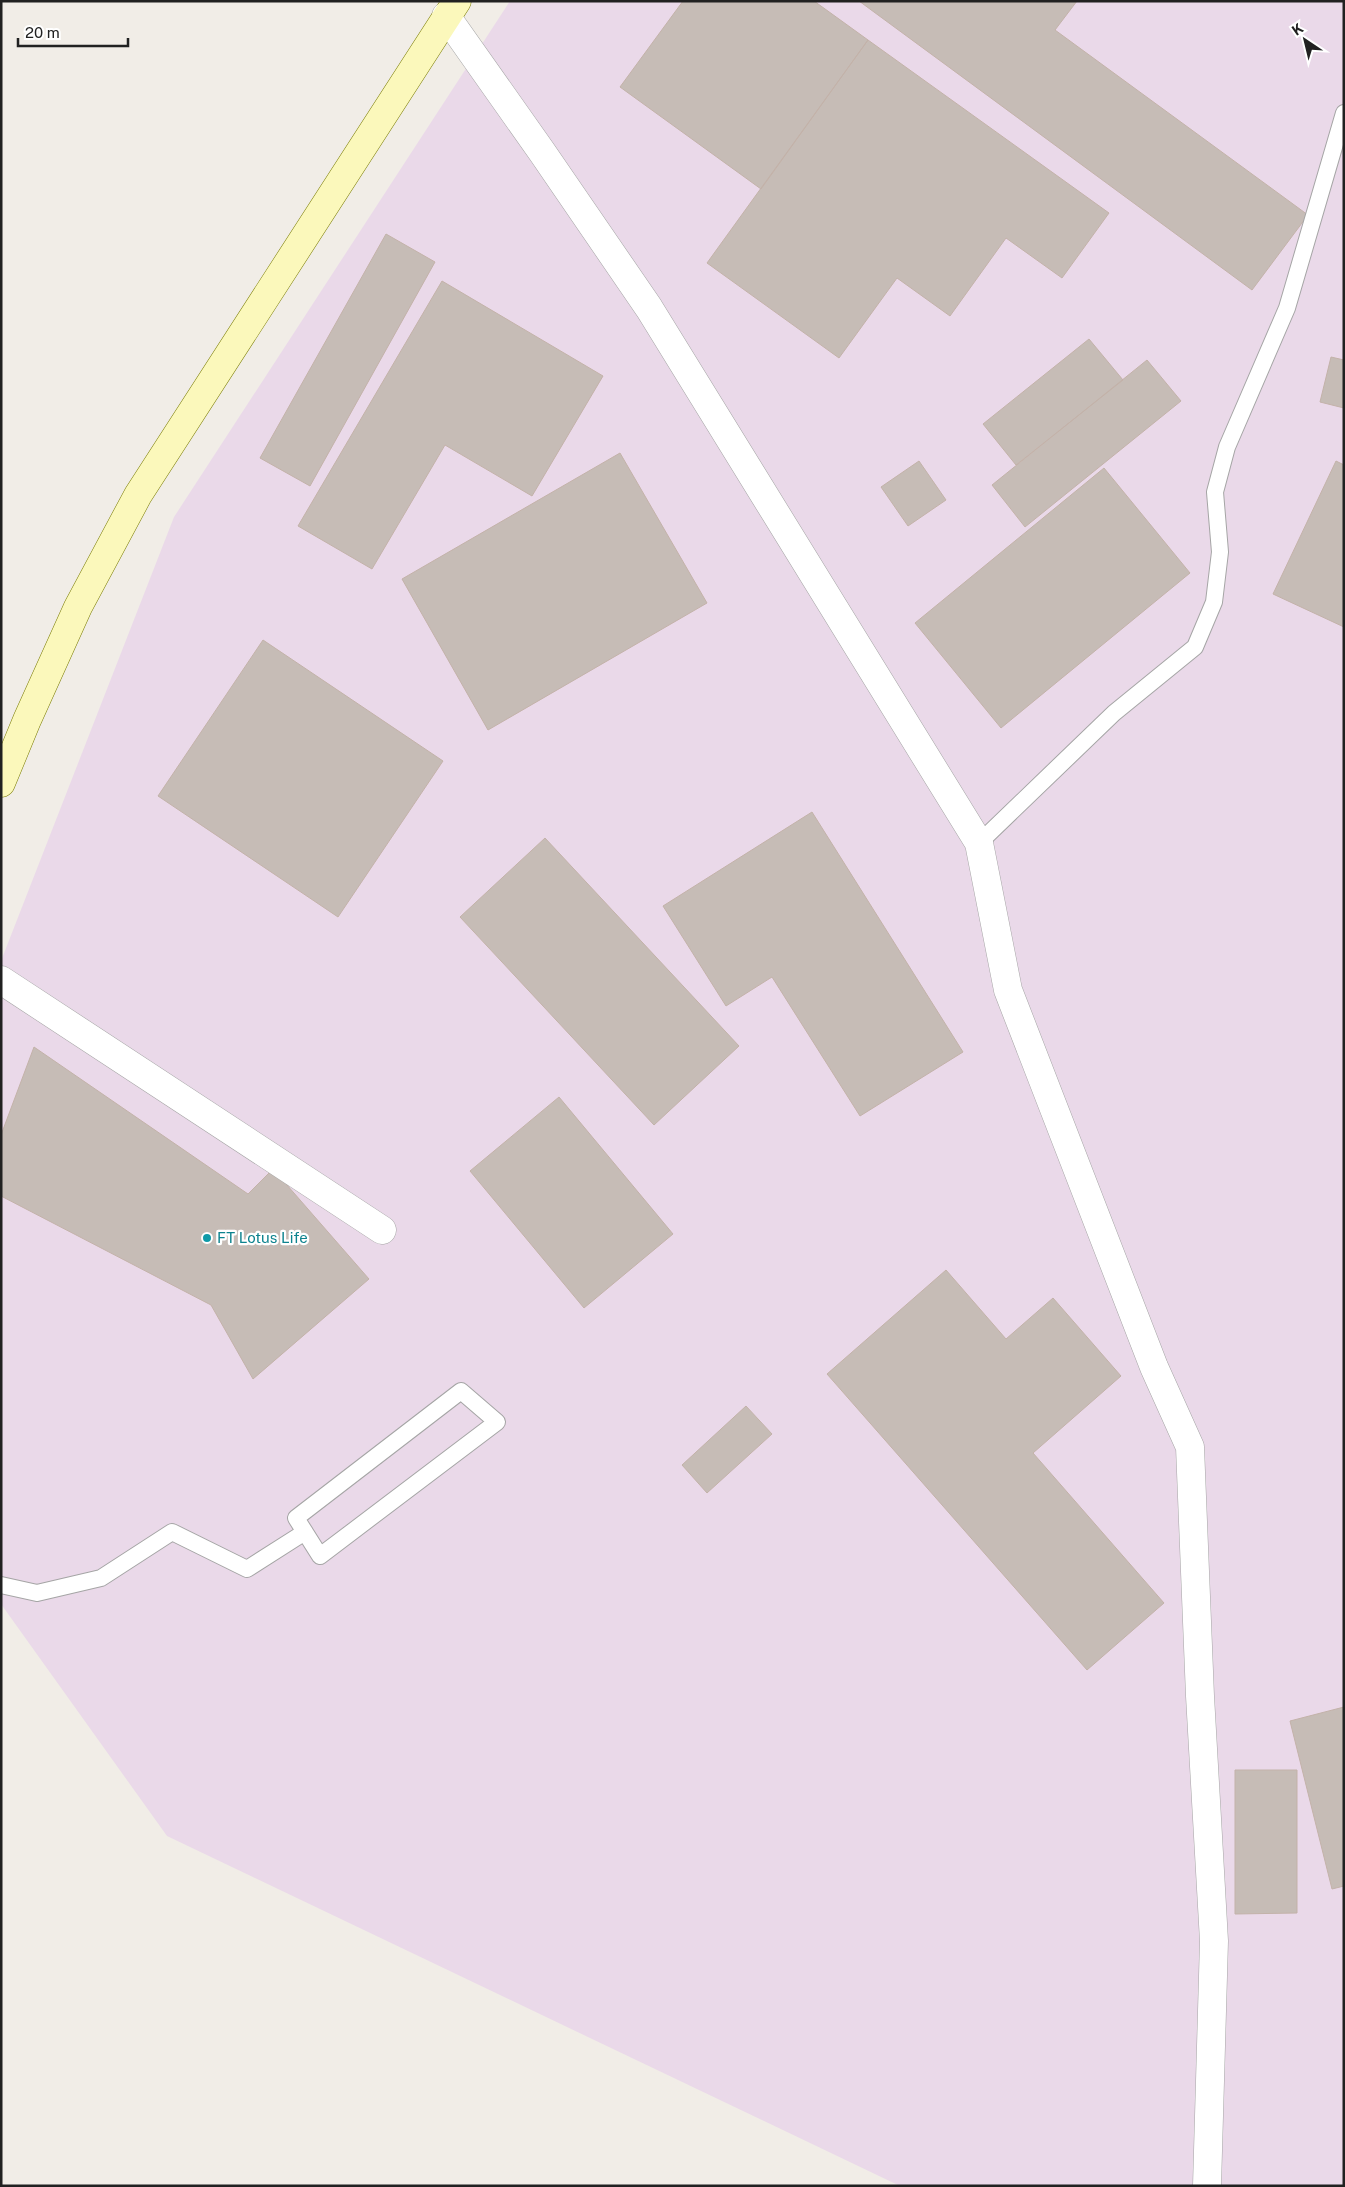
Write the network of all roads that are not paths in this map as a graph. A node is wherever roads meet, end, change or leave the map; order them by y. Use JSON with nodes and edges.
{"nodes":[{"id":1,"x":451,"y":9,"type":"edge"},
{"id":2,"x":1344,"y":113,"type":"edge"},
{"id":3,"x":1,"y":783,"type":"edge"},
{"id":4,"x":980,"y":843,"type":"junction"},
{"id":5,"x":1,"y":980,"type":"edge"},
{"id":6,"x":382,"y":1230,"type":"dead end"},
{"id":7,"x":305,"y":1532,"type":"junction"},
{"id":8,"x":1,"y":1585,"type":"edge"},
{"id":9,"x":1207,"y":2186,"type":"edge"}],
"edges":[{"from":1,"to":3,"type":"street"},
{"from":1,"to":4,"type":"street"},
{"from":2,"to":4,"type":"lane"},
{"from":4,"to":9,"type":"street"},
{"from":5,"to":6,"type":"street"},
{"from":7,"to":7,"type":"lane"},
{"from":7,"to":8,"type":"lane"}]}
